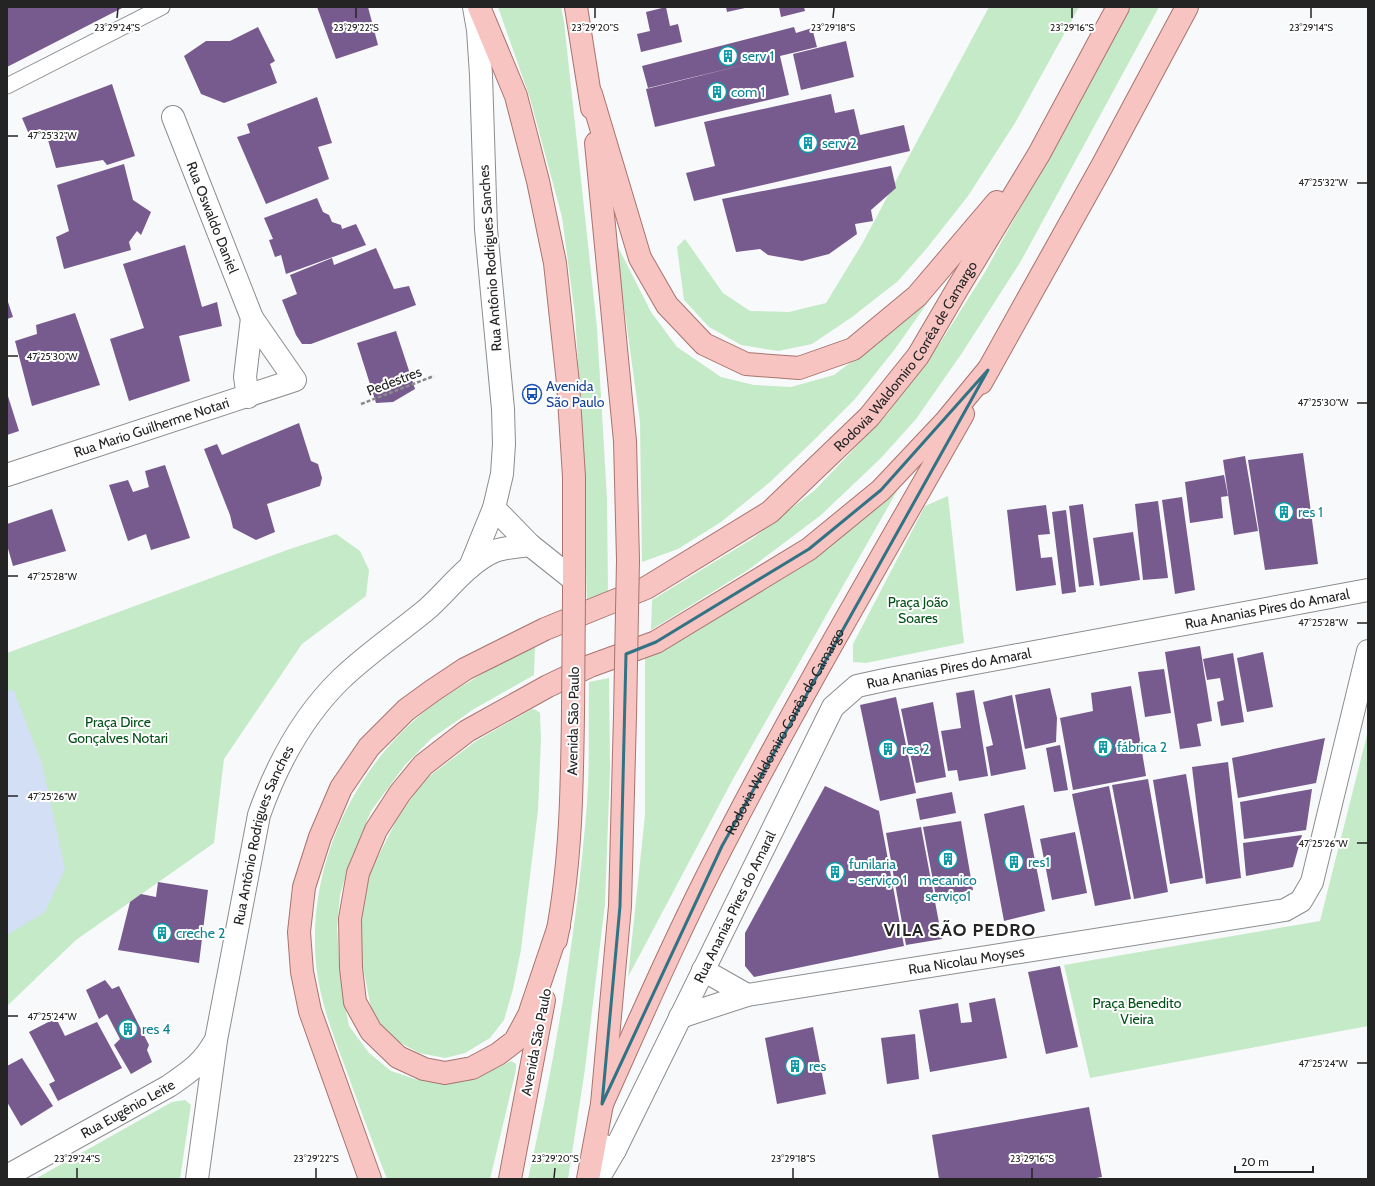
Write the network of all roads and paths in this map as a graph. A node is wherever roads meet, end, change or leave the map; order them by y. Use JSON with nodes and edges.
{"nodes":[{"id":1,"x":162,"y":7,"type":"edge"},
{"id":2,"x":474,"y":7,"type":"edge"},
{"id":3,"x":479,"y":7,"type":"edge"},
{"id":4,"x":576,"y":7,"type":"edge"},
{"id":5,"x":1118,"y":7,"type":"edge"},
{"id":6,"x":1187,"y":7,"type":"edge"},
{"id":7,"x":7,"y":86,"type":"edge"},
{"id":8,"x":591,"y":94,"type":"junction"},
{"id":9,"x":173,"y":117,"type":"dead end"},
{"id":10,"x":1039,"y":154,"type":"junction"},
{"id":11,"x":252,"y":318,"type":"junction"},
{"id":12,"x":988,"y":370,"type":"junction"},
{"id":13,"x":434,"y":376,"type":"dead end"},
{"id":14,"x":295,"y":380,"type":"joint"},
{"id":15,"x":248,"y":396,"type":"junction"},
{"id":16,"x":361,"y":404,"type":"dead end"},
{"id":17,"x":7,"y":475,"type":"edge"},
{"id":18,"x":494,"y":508,"type":"junction"},
{"id":19,"x":530,"y":546,"type":"junction"},
{"id":20,"x":470,"y":567,"type":"junction"},
{"id":21,"x":574,"y":587,"type":"junction"},
{"id":22,"x":1368,"y":590,"type":"edge"},
{"id":23,"x":1368,"y":651,"type":"edge"},
{"id":24,"x":559,"y":926,"type":"junction"},
{"id":25,"x":703,"y":970,"type":"junction"},
{"id":26,"x":748,"y":995,"type":"junction"},
{"id":27,"x":680,"y":1017,"type":"junction"},
{"id":28,"x":216,"y":1040,"type":"junction"},
{"id":29,"x":602,"y":1104,"type":"junction"},
{"id":30,"x":596,"y":1133,"type":"junction"},
{"id":31,"x":615,"y":1150,"type":"junction"},
{"id":32,"x":7,"y":1176,"type":"edge"},
{"id":33,"x":197,"y":1179,"type":"edge"},
{"id":34,"x":370,"y":1179,"type":"edge"},
{"id":35,"x":510,"y":1179,"type":"edge"},
{"id":36,"x":588,"y":1179,"type":"edge"},
{"id":37,"x":598,"y":1179,"type":"edge"}],
"edges":[{"from":1,"to":7,"type":"lane"},
{"from":2,"to":18,"type":"street","name":"Rua Antônio Rodrigues Sanches"},
{"from":3,"to":21,"type":"main road","name":"Avenida São Paulo"},
{"from":4,"to":8,"type":"main road"},
{"from":5,"to":10,"type":"main road","name":"Rodovia Waldomiro Corrêa de Camargo"},
{"from":6,"to":12,"type":"main road","name":"Rodovia Waldomiro Corrêa de Camargo"},
{"from":8,"to":10,"type":"main road"},
{"from":8,"to":29,"type":"main road","bridge":true},
{"from":9,"to":11,"type":"street","name":"Rua Oswaldo Daniel"},
{"from":10,"to":34,"type":"main road","name":"Rodovia Waldomiro Corrêa de Camargo"},
{"from":11,"to":14,"type":"street","name":"Rua Oswaldo Daniel"},
{"from":11,"to":15,"type":"street","name":"Rua Oswaldo Daniel"},
{"from":12,"to":24,"type":"main road","name":"Rodovia Waldomiro Corrêa de Camargo"},
{"from":12,"to":29,"type":"main road","name":"Rodovia Waldomiro Corrêa de Camargo"},
{"from":13,"to":16,"type":"path","name":"Pedestres"},
{"from":14,"to":15,"type":"street","name":"Rua Mario Guilherme Notari"},
{"from":15,"to":17,"type":"street","name":"Rua Mario Guilherme Notari"},
{"from":18,"to":19,"type":"street"},
{"from":18,"to":20,"type":"street","name":"Rua Antônio Rodrigues Sanches"},
{"from":19,"to":20,"type":"street","name":"Rua Antônio Rodrigues Sanches"},
{"from":19,"to":21,"type":"street"},
{"from":20,"to":28,"type":"street","name":"Rua Antônio Rodrigues Sanches"},
{"from":21,"to":24,"type":"main road","name":"Avenida São Paulo","bridge":true},
{"from":22,"to":25,"type":"street","name":"Rua Ananias Pires do Amaral"},
{"from":23,"to":26,"type":"street","name":"Rua Nicolau Moyses"},
{"from":24,"to":35,"type":"main road","name":"Avenida São Paulo"},
{"from":25,"to":26,"type":"street"},
{"from":25,"to":27,"type":"street","name":"Rua Ananias Pires do Amaral"},
{"from":26,"to":27,"type":"street","name":"Rua Nicolau Moyses"},
{"from":27,"to":31,"type":"street","name":"Rua Ananias Pires do Amaral"},
{"from":28,"to":32,"type":"street","name":"Rua Eugênio Leite"},
{"from":28,"to":33,"type":"street","name":"Rua Antônio Rodrigues Sanches"},
{"from":29,"to":30,"type":"main road"},
{"from":30,"to":31,"type":"street"},
{"from":30,"to":36,"type":"main road"},
{"from":31,"to":37,"type":"street","name":"Rua Ananias Pires do Amaral"}]}
